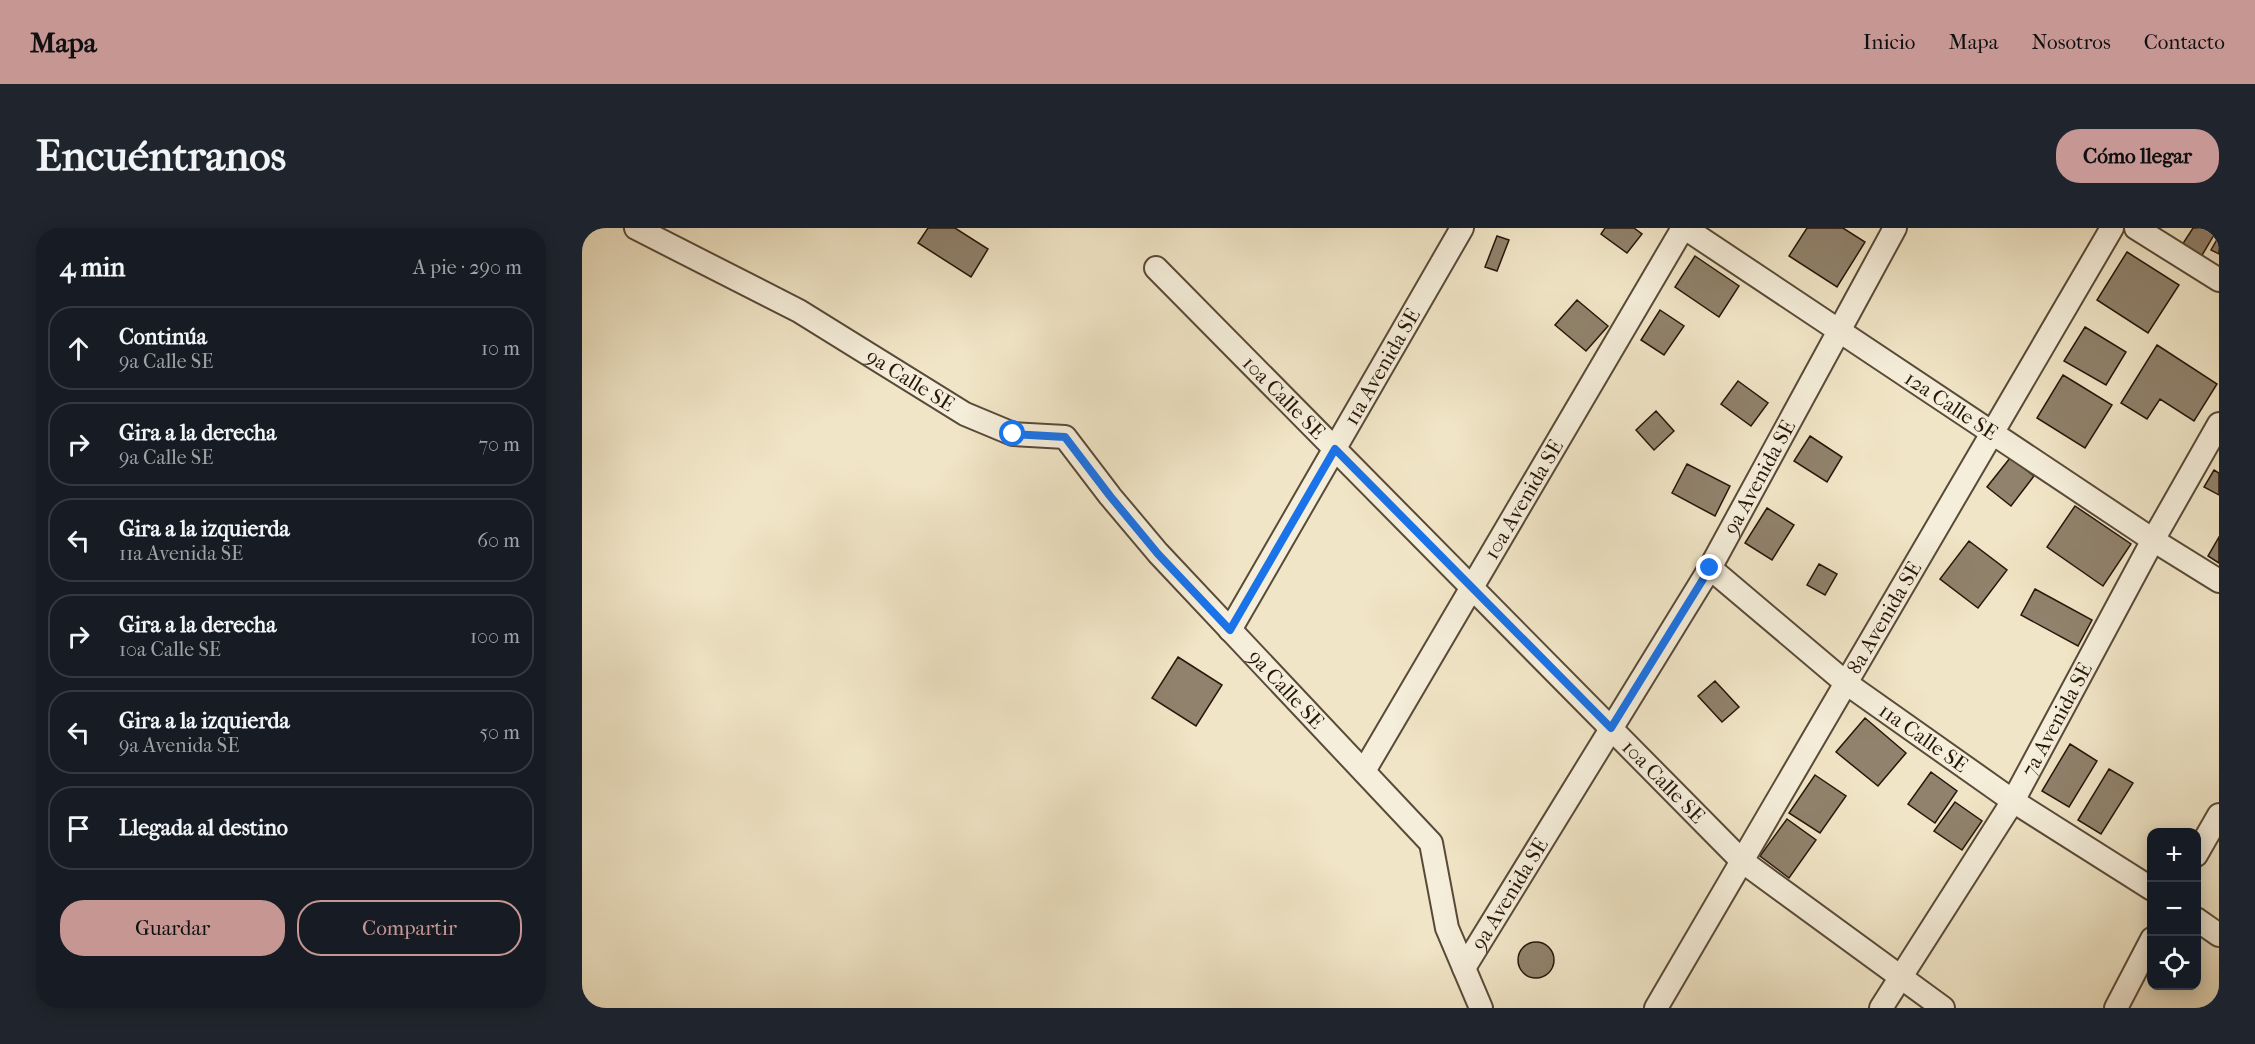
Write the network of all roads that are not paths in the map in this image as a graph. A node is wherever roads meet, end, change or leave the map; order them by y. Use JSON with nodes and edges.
{"nodes":[{"id":1,"x":636,"y":228,"type":"edge"},
{"id":2,"x":1462,"y":228,"type":"edge"},
{"id":3,"x":1684,"y":228,"type":"edge"},
{"id":4,"x":1895,"y":228,"type":"edge"},
{"id":5,"x":2112,"y":228,"type":"edge"},
{"id":6,"x":2136,"y":228,"type":"edge"},
{"id":7,"x":1156,"y":268,"type":"dead end"},
{"id":8,"x":2219,"y":280,"type":"edge"},
{"id":9,"x":1839,"y":331,"type":"junction"},
{"id":10,"x":2219,"y":424,"type":"edge"},
{"id":11,"x":1992,"y":433,"type":"junction"},
{"id":12,"x":1335,"y":449,"type":"junction"},
{"id":13,"x":2153,"y":540,"type":"junction"},
{"id":14,"x":1710,"y":568,"type":"junction"},
{"id":15,"x":2219,"y":581,"type":"edge"},
{"id":16,"x":1472,"y":587,"type":"junction"},
{"id":17,"x":1230,"y":630,"type":"junction"},
{"id":18,"x":1846,"y":683,"type":"junction"},
{"id":19,"x":1611,"y":728,"type":"junction"},
{"id":20,"x":1364,"y":771,"type":"junction"},
{"id":21,"x":2013,"y":801,"type":"junction"},
{"id":22,"x":2219,"y":816,"type":"edge"},
{"id":23,"x":2201,"y":847,"type":"edge"},
{"id":24,"x":1742,"y":861,"type":"junction"},
{"id":25,"x":2147,"y":886,"type":"edge"},
{"id":26,"x":2201,"y":922,"type":"edge"},
{"id":27,"x":2219,"y":935,"type":"edge"},
{"id":28,"x":2147,"y":947,"type":"edge"},
{"id":29,"x":1464,"y":968,"type":"junction"},
{"id":30,"x":1901,"y":977,"type":"junction"},
{"id":31,"x":1481,"y":1008,"type":"edge"},
{"id":32,"x":1656,"y":1008,"type":"edge"},
{"id":33,"x":1881,"y":1008,"type":"edge"},
{"id":34,"x":1943,"y":1008,"type":"edge"},
{"id":35,"x":2116,"y":1008,"type":"edge"}],
"edges":[{"from":1,"to":17,"type":"street","name":"9a Calle SE"},
{"from":2,"to":12,"type":"street","name":"11a Avenida SE"},
{"from":3,"to":9,"type":"street","name":"12a Calle SE"},
{"from":3,"to":16,"type":"street","name":"10a Avenida SE"},
{"from":4,"to":9,"type":"street","name":"9a Avenida SE"},
{"from":5,"to":11,"type":"street","name":"8a Avenida SE"},
{"from":6,"to":8,"type":"street"},
{"from":7,"to":12,"type":"street","name":"10a Calle SE"},
{"from":9,"to":11,"type":"street","name":"12a Calle SE"},
{"from":9,"to":14,"type":"street","name":"9a Avenida SE"},
{"from":10,"to":13,"type":"street","name":"7a Avenida SE"},
{"from":11,"to":13,"type":"street","name":"12a Calle SE"},
{"from":11,"to":18,"type":"street","name":"8a Avenida SE"},
{"from":12,"to":16,"type":"street","name":"10a Calle SE"},
{"from":12,"to":17,"type":"street","name":"11a Avenida SE"},
{"from":13,"to":15,"type":"street","name":"12a Calle SE"},
{"from":13,"to":21,"type":"street","name":"7a Avenida SE"},
{"from":14,"to":18,"type":"street","name":"11a Calle SE"},
{"from":14,"to":19,"type":"street","name":"9a Avenida SE"},
{"from":16,"to":19,"type":"street","name":"10a Calle SE"},
{"from":16,"to":20,"type":"street","name":"10a Avenida SE"},
{"from":17,"to":20,"type":"street","name":"9a Calle SE"},
{"from":18,"to":21,"type":"street","name":"11a Calle SE"},
{"from":18,"to":24,"type":"street","name":"8a Avenida SE"},
{"from":19,"to":24,"type":"street","name":"10a Calle SE"},
{"from":19,"to":29,"type":"street","name":"9a Avenida SE"},
{"from":20,"to":29,"type":"street","name":"9a Calle SE"},
{"from":21,"to":25,"type":"street","name":"11a Calle SE"},
{"from":21,"to":30,"type":"street","name":"7a Avenida SE"},
{"from":22,"to":23,"type":"street"},
{"from":24,"to":30,"type":"street","name":"10a Calle SE"},
{"from":24,"to":32,"type":"street","name":"8a Avenida SE"},
{"from":26,"to":27,"type":"street"},
{"from":28,"to":35,"type":"street"},
{"from":29,"to":31,"type":"street","name":"9a Calle SE"},
{"from":30,"to":33,"type":"street","name":"7a Avenida SE"},
{"from":30,"to":34,"type":"street","name":"10a Calle SE"}]}
